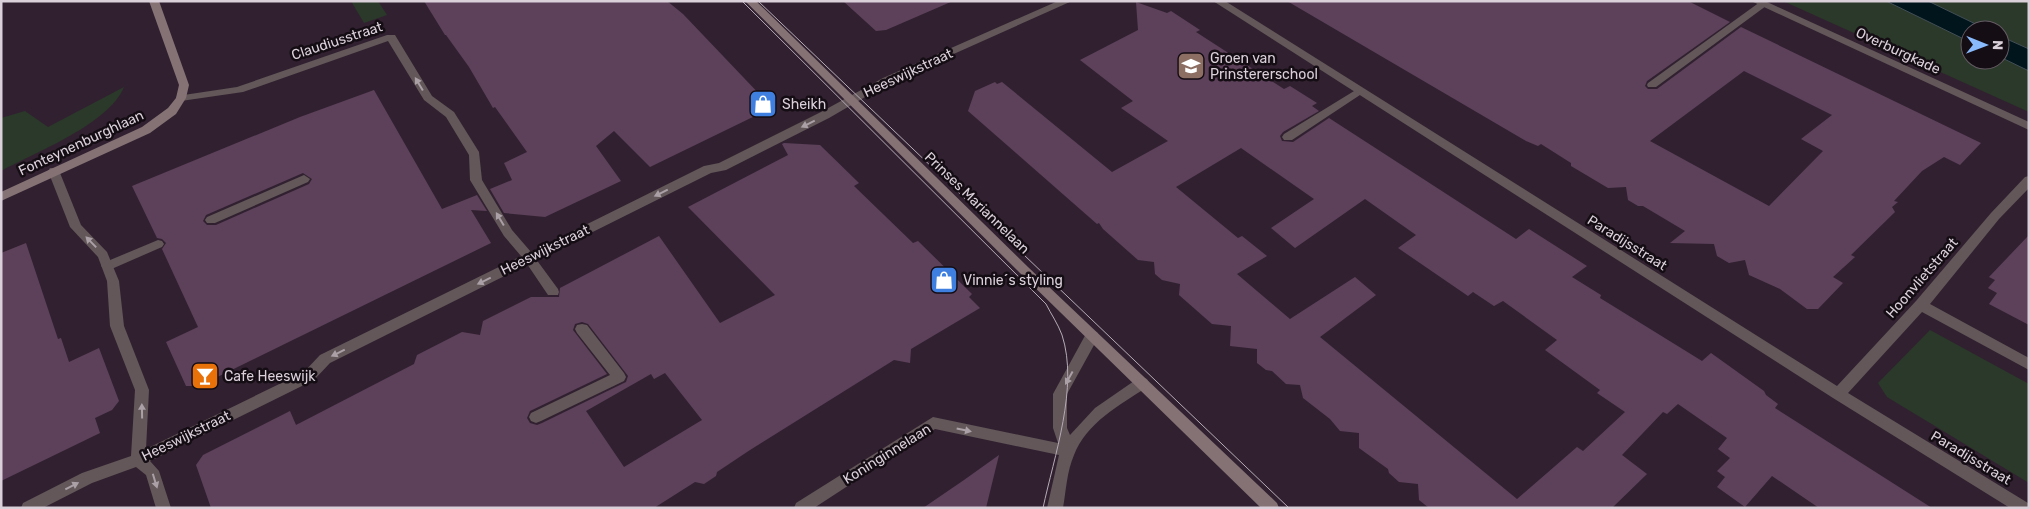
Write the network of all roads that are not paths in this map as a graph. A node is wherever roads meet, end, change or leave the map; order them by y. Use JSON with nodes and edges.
{"nodes":[{"id":1,"x":154,"y":1,"type":"edge"},
{"id":2,"x":750,"y":1,"type":"edge"},
{"id":3,"x":1067,"y":1,"type":"edge"},
{"id":4,"x":1218,"y":1,"type":"edge"},
{"id":5,"x":1760,"y":3,"type":"edge"},
{"id":6,"x":1652,"y":85,"type":"dead end"},
{"id":7,"x":1359,"y":91,"type":"junction"},
{"id":8,"x":181,"y":98,"type":"junction"},
{"id":9,"x":850,"y":101,"type":"junction"},
{"id":10,"x":2029,"y":126,"type":"edge"},
{"id":11,"x":1288,"y":137,"type":"dead end"},
{"id":12,"x":54,"y":171,"type":"junction"},
{"id":13,"x":304,"y":179,"type":"dead end"},
{"id":14,"x":2029,"y":180,"type":"edge"},
{"id":15,"x":1,"y":197,"type":"edge"},
{"id":16,"x":211,"y":220,"type":"dead end"},
{"id":17,"x":158,"y":244,"type":"dead end"},
{"id":18,"x":529,"y":258,"type":"junction"},
{"id":19,"x":107,"y":266,"type":"junction"},
{"id":20,"x":553,"y":292,"type":"dead end"},
{"id":21,"x":1921,"y":305,"type":"junction"},
{"id":22,"x":582,"y":329,"type":"dead end"},
{"id":23,"x":1092,"y":336,"type":"junction"},
{"id":24,"x":2029,"y":364,"type":"edge"},
{"id":25,"x":1142,"y":383,"type":"junction"},
{"id":26,"x":1838,"y":394,"type":"junction"},
{"id":27,"x":536,"y":417,"type":"dead end"},
{"id":28,"x":1068,"y":451,"type":"junction"},
{"id":29,"x":138,"y":460,"type":"junction"},
{"id":30,"x":28,"y":508,"type":"edge"},
{"id":31,"x":164,"y":508,"type":"edge"},
{"id":32,"x":801,"y":508,"type":"edge"},
{"id":33,"x":1055,"y":508,"type":"edge"},
{"id":34,"x":1272,"y":508,"type":"edge"},
{"id":35,"x":2023,"y":508,"type":"edge"}],
"edges":[{"from":1,"to":8,"type":"street"},
{"from":2,"to":9,"type":"street","name":"Prinses Mariannelaan"},
{"from":3,"to":9,"type":"street","name":"Heeswijkstraat"},
{"from":4,"to":7,"type":"street","name":"Paradijsstraat"},
{"from":5,"to":6,"type":"street"},
{"from":5,"to":10,"type":"street","name":"Overburgkade"},
{"from":7,"to":11,"type":"street"},
{"from":7,"to":26,"type":"street","name":"Paradijsstraat"},
{"from":8,"to":12,"type":"street","name":"Fonteynenburghlaan"},
{"from":18,"to":8,"type":"street","name":"Claudiusstraat","one_way":true},
{"from":9,"to":18,"type":"street","name":"Heeswijkstraat","one_way":true},
{"from":9,"to":23,"type":"street","name":"Prinses Mariannelaan"},
{"from":12,"to":15,"type":"street","name":"Fonteynenburghlaan"},
{"from":19,"to":12,"type":"street","one_way":true},
{"from":13,"to":16,"type":"street"},
{"from":14,"to":21,"type":"street","name":"Hoonvlietstraat"},
{"from":17,"to":19,"type":"street"},
{"from":18,"to":20,"type":"street","name":"Claudiusstraat"},
{"from":18,"to":29,"type":"street","name":"Heeswijkstraat","one_way":true},
{"from":29,"to":19,"type":"street","one_way":true},
{"from":21,"to":24,"type":"street"},
{"from":21,"to":26,"type":"street","name":"Hoonvlietstraat"},
{"from":22,"to":27,"type":"street"},
{"from":23,"to":25,"type":"street","name":"Prinses Mariannelaan"},
{"from":23,"to":28,"type":"street","one_way":true},
{"from":25,"to":28,"type":"street"},
{"from":25,"to":34,"type":"street","name":"Prinses Mariannelaan"},
{"from":26,"to":35,"type":"street","name":"Paradijsstraat"},
{"from":32,"to":28,"type":"street","name":"Koninginnelaan","one_way":true},
{"from":28,"to":33,"type":"street"},
{"from":30,"to":29,"type":"street","name":"Heeswijkstraat","one_way":true},
{"from":29,"to":31,"type":"street","one_way":true}]}
